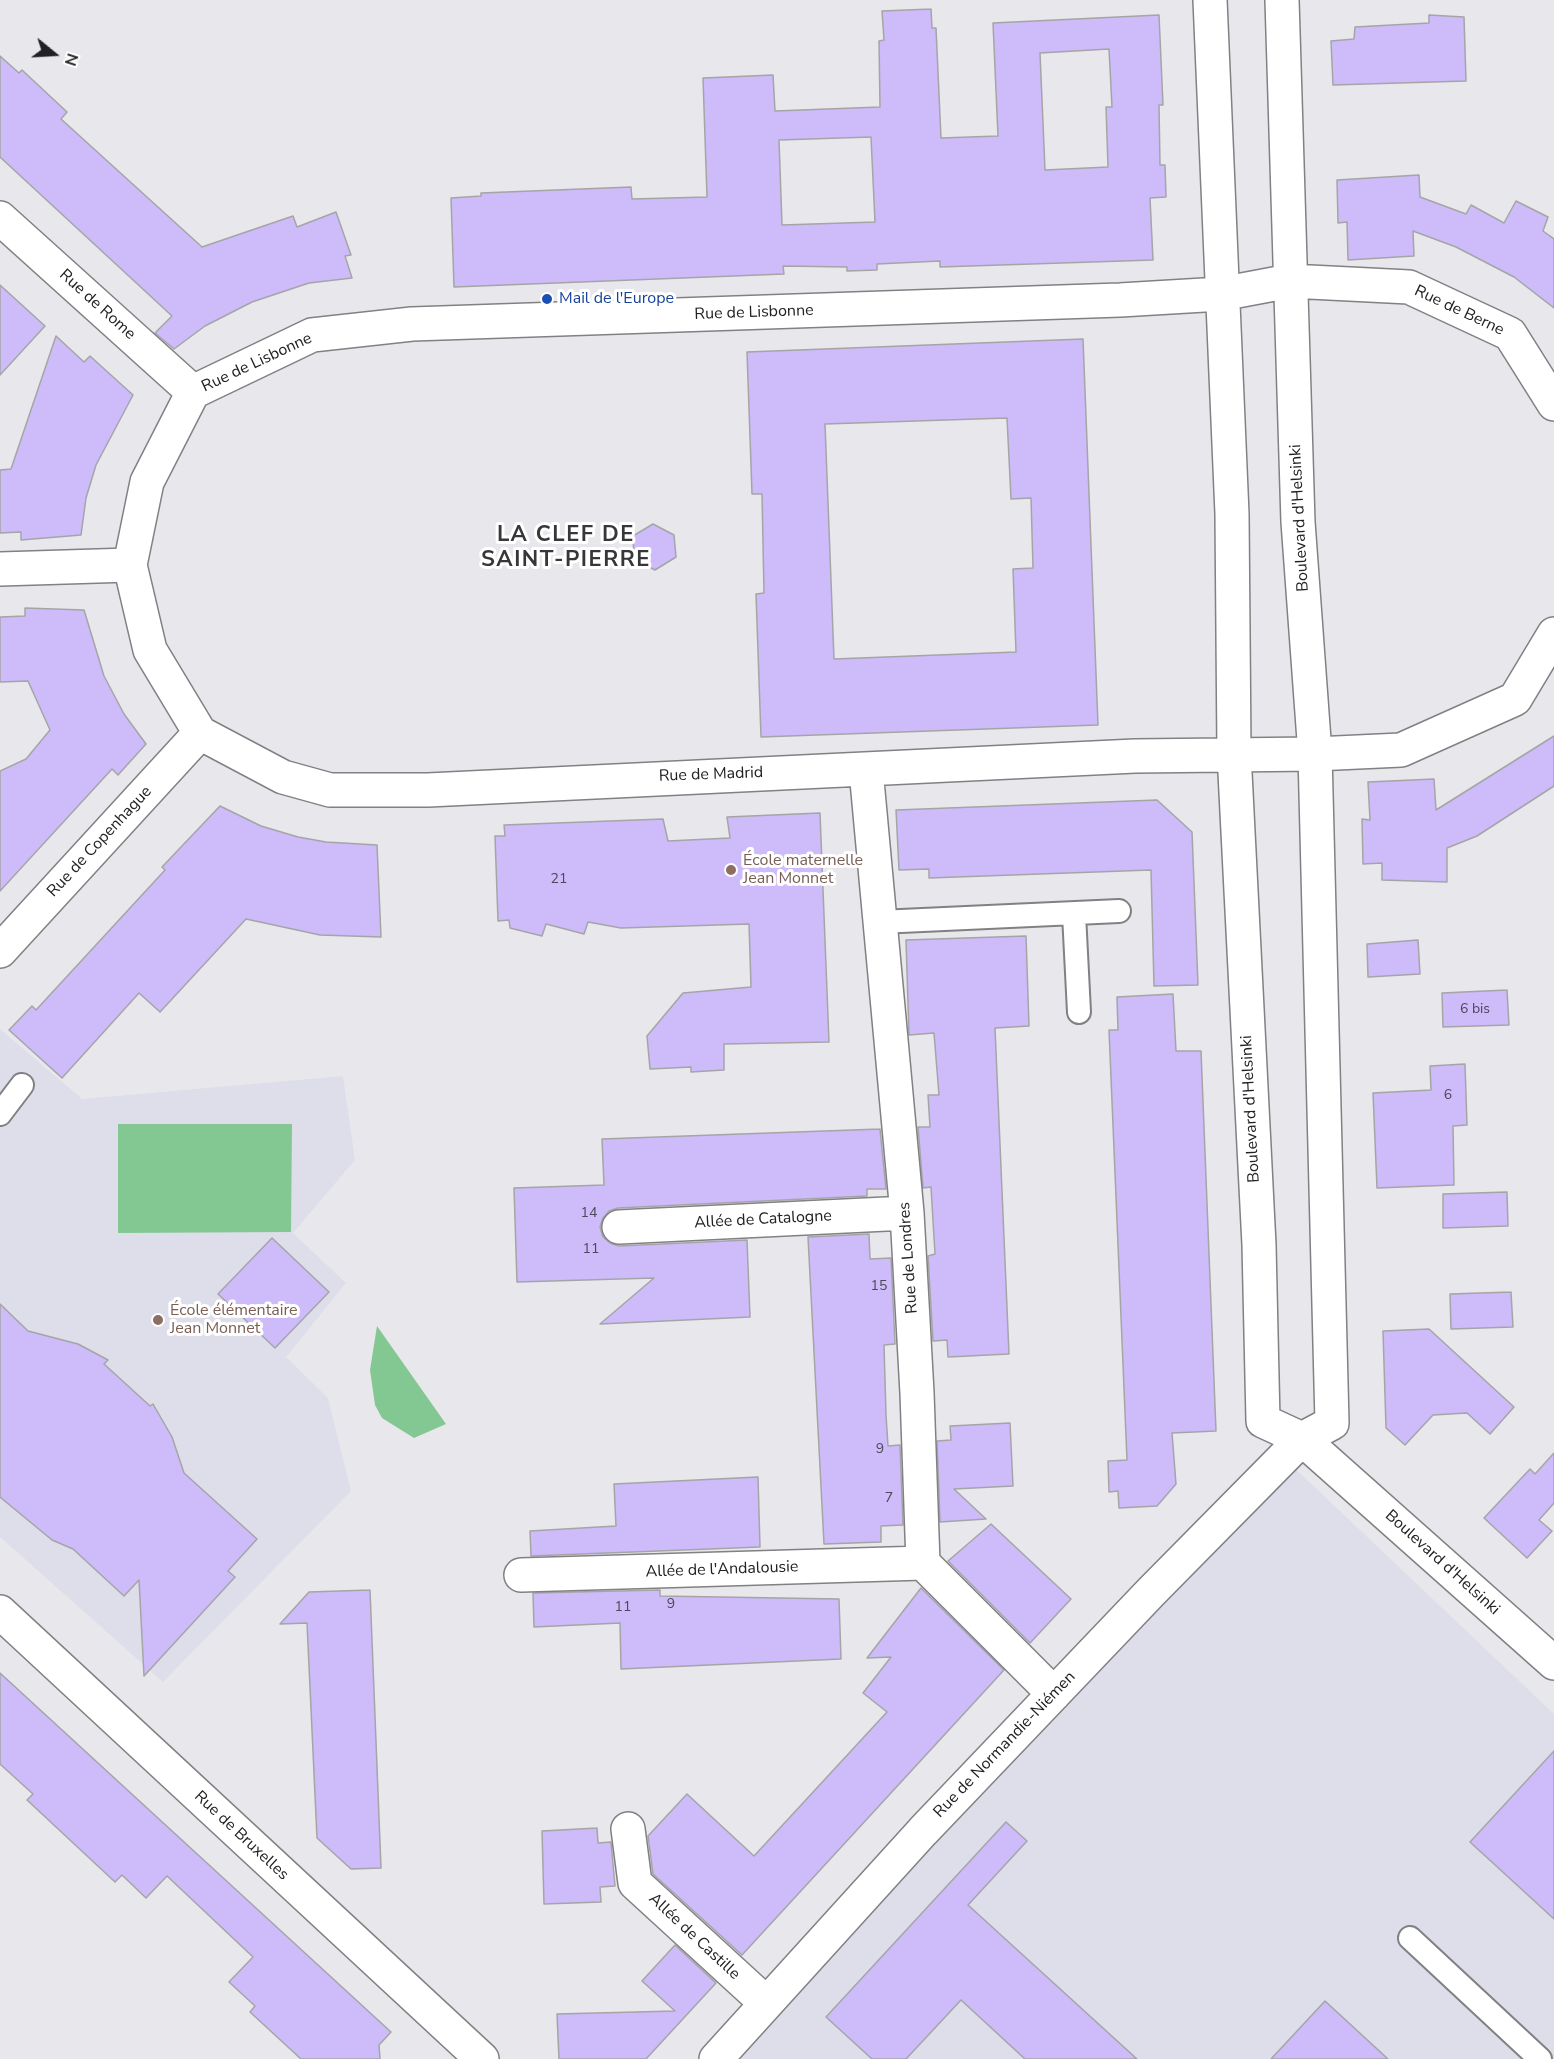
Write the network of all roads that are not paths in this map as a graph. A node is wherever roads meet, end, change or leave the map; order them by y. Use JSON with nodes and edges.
{"nodes":[{"id":1,"x":1210,"y":0,"type":"edge"},
{"id":2,"x":1282,"y":0,"type":"edge"},
{"id":3,"x":0,"y":218,"type":"edge"},
{"id":4,"x":1290,"y":281,"type":"junction"},
{"id":5,"x":1221,"y":294,"type":"junction"},
{"id":6,"x":193,"y":392,"type":"junction"},
{"id":7,"x":1554,"y":404,"type":"edge"},
{"id":8,"x":130,"y":565,"type":"junction"},
{"id":9,"x":0,"y":569,"type":"edge"},
{"id":10,"x":1554,"y":634,"type":"edge"},
{"id":11,"x":200,"y":734,"type":"junction"},
{"id":12,"x":1234,"y":753,"type":"junction"},
{"id":13,"x":1315,"y":754,"type":"junction"},
{"id":14,"x":866,"y":770,"type":"junction"},
{"id":15,"x":1119,"y":911,"type":"dead end"},
{"id":16,"x":1074,"y":914,"type":"junction"},
{"id":17,"x":879,"y":922,"type":"junction"},
{"id":18,"x":0,"y":951,"type":"edge"},
{"id":19,"x":1079,"y":1011,"type":"dead end"},
{"id":20,"x":22,"y":1086,"type":"dead end"},
{"id":21,"x":0,"y":1114,"type":"edge"},
{"id":22,"x":907,"y":1214,"type":"junction"},
{"id":23,"x":619,"y":1227,"type":"dead end"},
{"id":24,"x":1302,"y":1439,"type":"junction"},
{"id":25,"x":923,"y":1563,"type":"junction"},
{"id":26,"x":521,"y":1575,"type":"dead end"},
{"id":27,"x":0,"y":1612,"type":"edge"},
{"id":28,"x":1554,"y":1663,"type":"edge"},
{"id":29,"x":1054,"y":1694,"type":"junction"},
{"id":30,"x":628,"y":1828,"type":"dead end"},
{"id":31,"x":1410,"y":1938,"type":"dead end"},
{"id":32,"x":766,"y":2003,"type":"junction"},
{"id":33,"x":482,"y":2059,"type":"edge"},
{"id":34,"x":716,"y":2059,"type":"edge"},
{"id":35,"x":1540,"y":2059,"type":"edge"}],
"edges":[{"from":1,"to":5,"type":"street","name":"Boulevard d'Helsinki"},
{"from":2,"to":4,"type":"street","name":"Boulevard d'Helsinki"},
{"from":3,"to":6,"type":"street","name":"Rue de Rome"},
{"from":4,"to":5,"type":"street"},
{"from":4,"to":7,"type":"street","name":"Rue de Berne"},
{"from":4,"to":13,"type":"street","name":"Boulevard d'Helsinki"},
{"from":5,"to":6,"type":"street","name":"Rue de Lisbonne"},
{"from":5,"to":12,"type":"street","name":"Boulevard d'Helsinki"},
{"from":6,"to":8,"type":"street"},
{"from":8,"to":9,"type":"street"},
{"from":8,"to":11,"type":"street"},
{"from":10,"to":13,"type":"street"},
{"from":11,"to":14,"type":"street","name":"Rue de Madrid"},
{"from":11,"to":18,"type":"street","name":"Rue de Copenhague"},
{"from":12,"to":13,"type":"street"},
{"from":12,"to":14,"type":"street","name":"Rue de Madrid"},
{"from":12,"to":24,"type":"street","name":"Boulevard d'Helsinki"},
{"from":13,"to":24,"type":"street","name":"Boulevard d'Helsinki"},
{"from":14,"to":17,"type":"street","name":"Rue de Londres"},
{"from":15,"to":16,"type":"lane"},
{"from":16,"to":17,"type":"lane"},
{"from":16,"to":19,"type":"lane"},
{"from":17,"to":22,"type":"street","name":"Rue de Londres"},
{"from":20,"to":21,"type":"lane"},
{"from":22,"to":23,"type":"street","name":"Allée de Catalogne"},
{"from":22,"to":25,"type":"street","name":"Rue de Londres"},
{"from":24,"to":28,"type":"street","name":"Boulevard d'Helsinki"},
{"from":24,"to":29,"type":"street","name":"Rue de Normandie-Niémen"},
{"from":25,"to":26,"type":"street","name":"Allée de l'Andalousie"},
{"from":25,"to":29,"type":"street"},
{"from":27,"to":33,"type":"street","name":"Rue de Bruxelles"},
{"from":29,"to":32,"type":"street","name":"Rue de Normandie-Niémen"},
{"from":30,"to":32,"type":"street","name":"Allée de Castille"},
{"from":31,"to":35,"type":"lane"},
{"from":32,"to":34,"type":"street","name":"Rue de Normandie-Niémen"}]}
